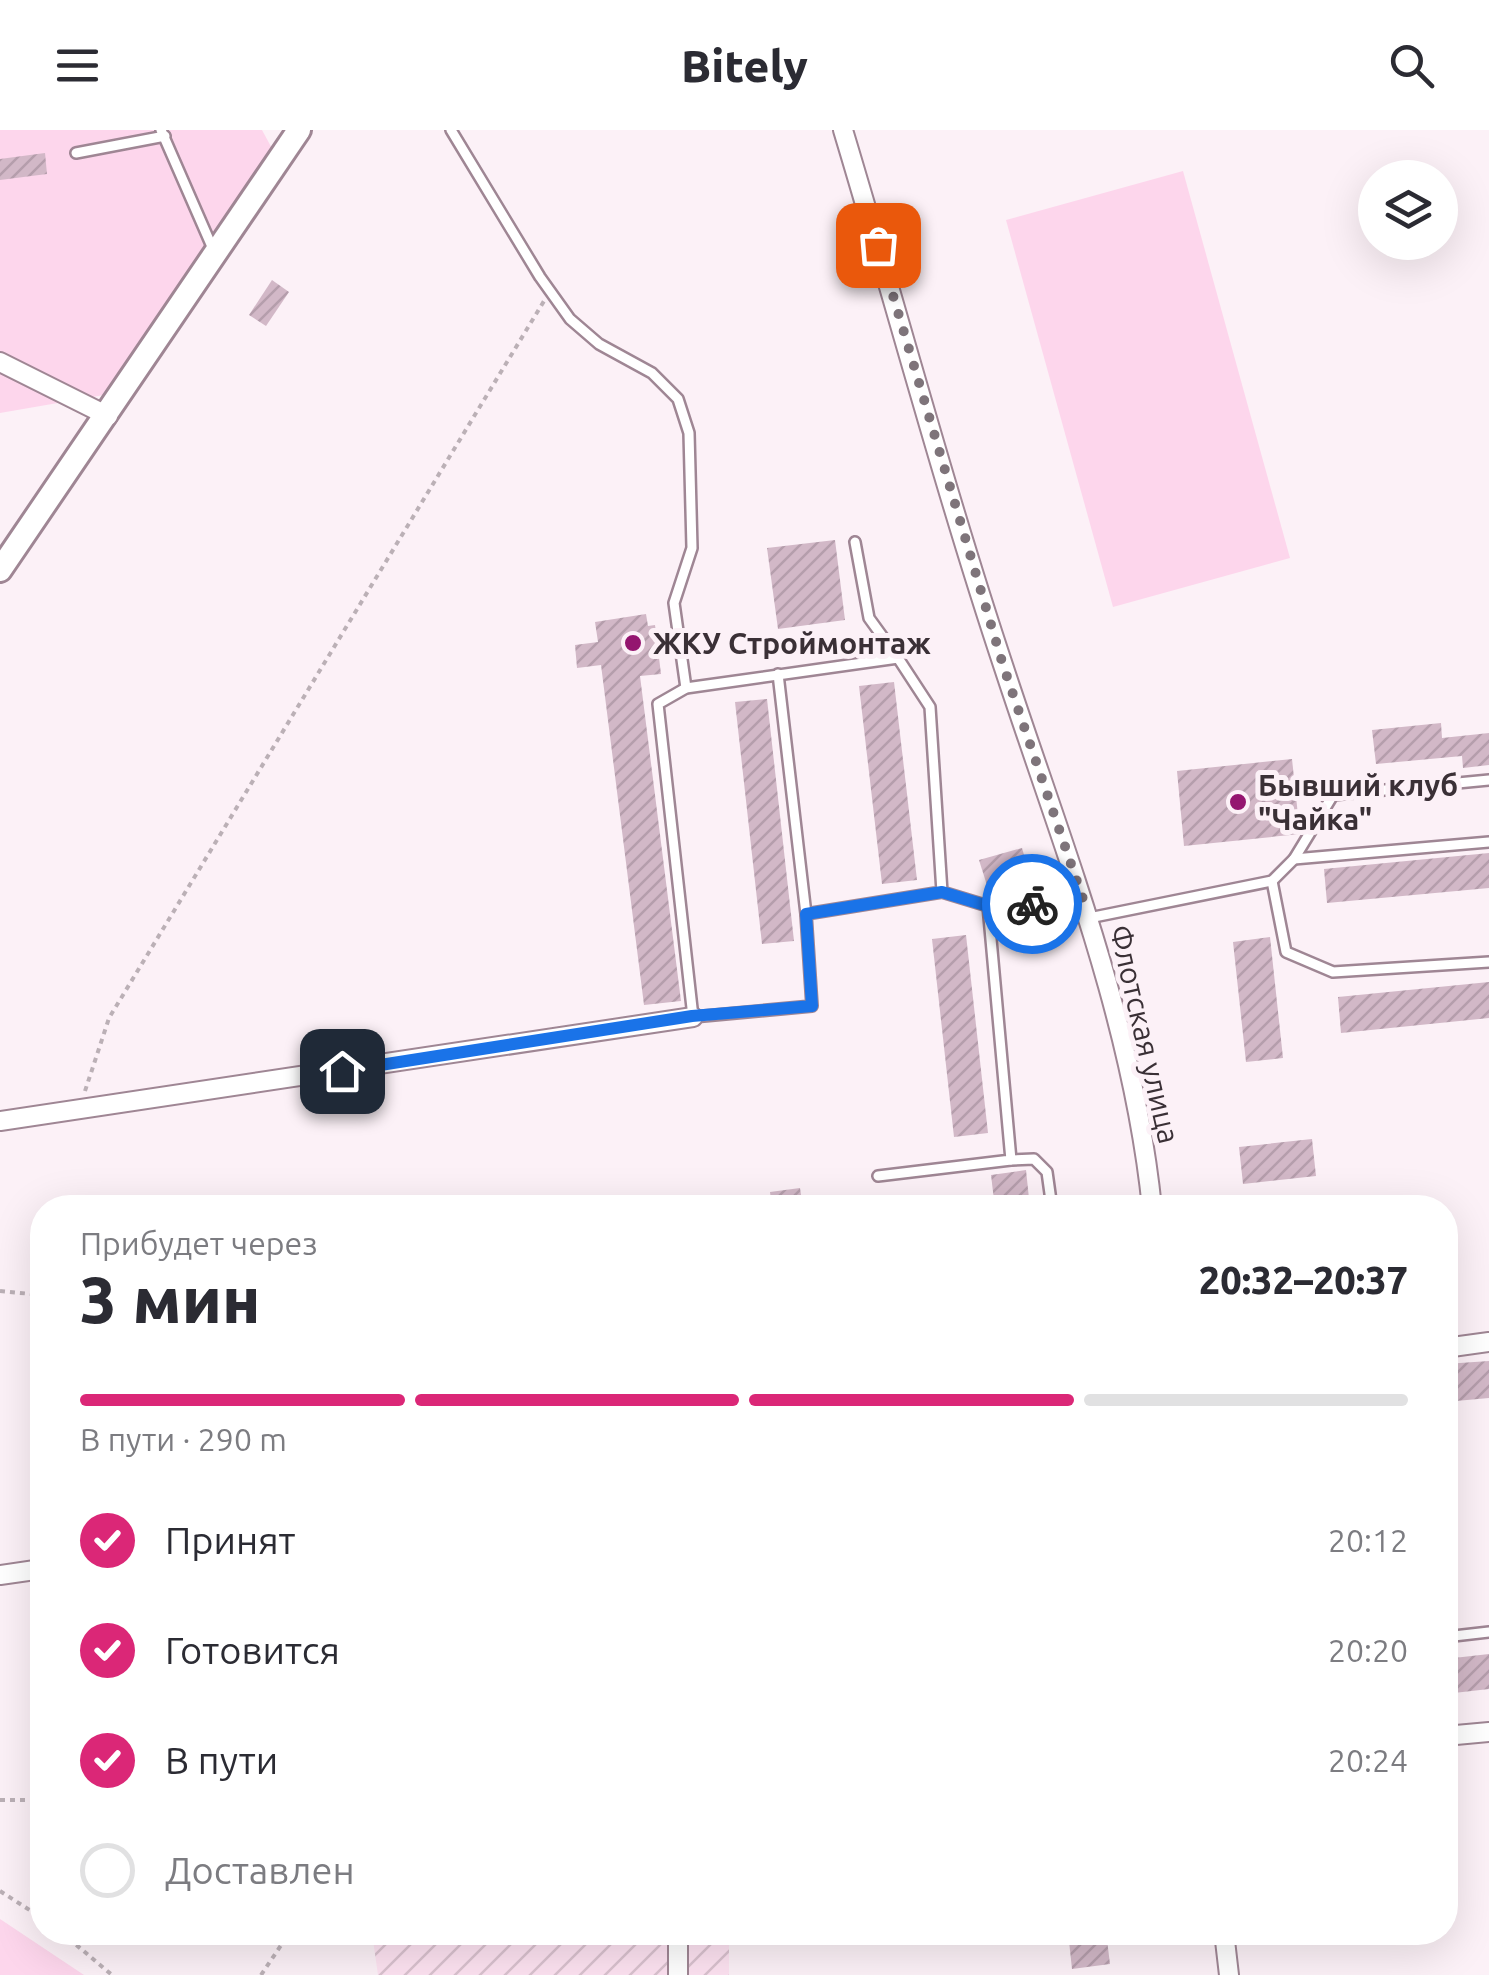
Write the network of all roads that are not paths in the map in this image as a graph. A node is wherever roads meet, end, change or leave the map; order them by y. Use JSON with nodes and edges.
{"nodes":[{"id":1,"x":299,"y":130,"type":"edge"},
{"id":2,"x":451,"y":130,"type":"edge"},
{"id":3,"x":843,"y":130,"type":"edge"},
{"id":4,"x":163,"y":133,"type":"edge"},
{"id":5,"x":76,"y":153,"type":"dead end"},
{"id":6,"x":216,"y":256,"type":"junction"},
{"id":7,"x":0,"y":362,"type":"edge"},
{"id":8,"x":108,"y":416,"type":"junction"},
{"id":9,"x":855,"y":542,"type":"dead end"},
{"id":10,"x":0,"y":570,"type":"edge"},
{"id":11,"x":898,"y":658,"type":"junction"},
{"id":12,"x":778,"y":674,"type":"junction"},
{"id":13,"x":686,"y":688,"type":"junction"},
{"id":14,"x":1489,"y":780,"type":"edge"},
{"id":15,"x":1489,"y":842,"type":"edge"},
{"id":16,"x":1294,"y":859,"type":"junction"},
{"id":17,"x":1272,"y":881,"type":"junction"},
{"id":18,"x":942,"y":892,"type":"junction"},
{"id":19,"x":988,"y":906,"type":"junction"},
{"id":20,"x":1087,"y":910,"type":"junction"},
{"id":21,"x":806,"y":914,"type":"junction"},
{"id":22,"x":1489,"y":962,"type":"edge"},
{"id":23,"x":692,"y":1016,"type":"junction"},
{"id":24,"x":0,"y":1121,"type":"edge"},
{"id":25,"x":1011,"y":1160,"type":"junction"},
{"id":26,"x":878,"y":1176,"type":"dead end"},
{"id":27,"x":1050,"y":1195,"type":"edge"},
{"id":28,"x":1151,"y":1195,"type":"edge"},
{"id":29,"x":1489,"y":1342,"type":"edge"},
{"id":30,"x":1458,"y":1346,"type":"edge"},
{"id":31,"x":30,"y":1571,"type":"edge"},
{"id":32,"x":0,"y":1575,"type":"edge"},
{"id":33,"x":1489,"y":1632,"type":"edge"},
{"id":34,"x":1458,"y":1636,"type":"edge"},
{"id":35,"x":1489,"y":1732,"type":"edge"},
{"id":36,"x":1458,"y":1735,"type":"edge"},
{"id":37,"x":678,"y":1945,"type":"edge"},
{"id":38,"x":1226,"y":1945,"type":"edge"},
{"id":39,"x":678,"y":1975,"type":"edge"},
{"id":40,"x":1229,"y":1975,"type":"edge"}],
"edges":[{"from":1,"to":6,"type":"street"},
{"from":2,"to":13,"type":"lane"},
{"from":3,"to":20,"type":"street","name":"Флотская улица"},
{"from":4,"to":5,"type":"lane"},
{"from":4,"to":6,"type":"lane"},
{"from":6,"to":8,"type":"street"},
{"from":7,"to":8,"type":"street"},
{"from":8,"to":10,"type":"street"},
{"from":9,"to":11,"type":"lane"},
{"from":11,"to":12,"type":"lane"},
{"from":11,"to":18,"type":"lane"},
{"from":12,"to":13,"type":"lane"},
{"from":12,"to":21,"type":"lane"},
{"from":13,"to":23,"type":"lane"},
{"from":14,"to":16,"type":"lane"},
{"from":15,"to":16,"type":"lane"},
{"from":16,"to":17,"type":"lane"},
{"from":17,"to":20,"type":"lane"},
{"from":17,"to":22,"type":"lane"},
{"from":18,"to":19,"type":"lane"},
{"from":18,"to":21,"type":"lane"},
{"from":19,"to":20,"type":"lane"},
{"from":19,"to":25,"type":"lane"},
{"from":20,"to":28,"type":"street","name":"Флотская улица"},
{"from":21,"to":23,"type":"lane"},
{"from":23,"to":24,"type":"street"},
{"from":25,"to":26,"type":"lane"},
{"from":25,"to":27,"type":"lane"},
{"from":29,"to":30,"type":"street"},
{"from":31,"to":32,"type":"street"},
{"from":33,"to":34,"type":"lane"},
{"from":35,"to":36,"type":"street"},
{"from":37,"to":39,"type":"street"},
{"from":38,"to":40,"type":"street"}]}
